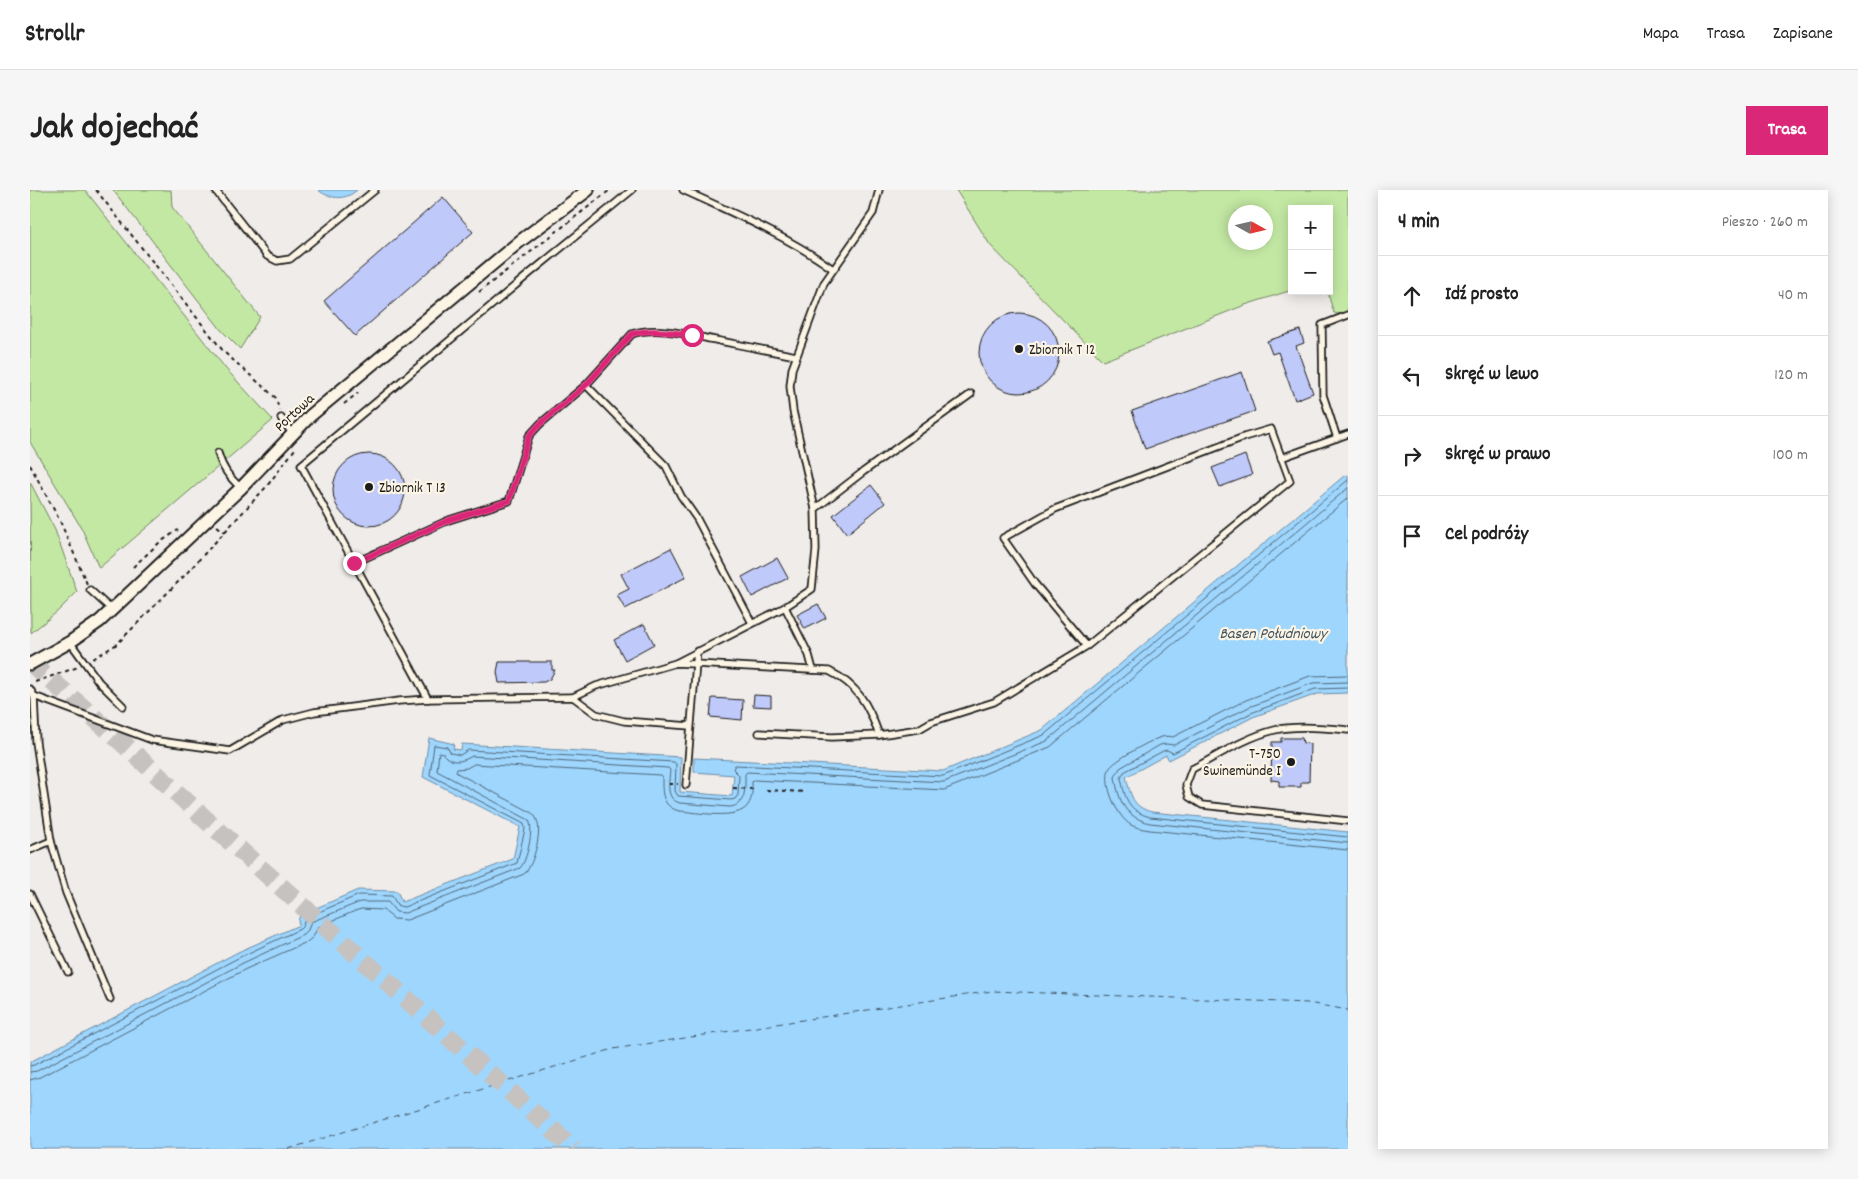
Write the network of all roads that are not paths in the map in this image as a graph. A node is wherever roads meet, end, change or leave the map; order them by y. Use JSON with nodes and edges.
{"nodes":[{"id":1,"x":215,"y":190,"type":"edge"},
{"id":2,"x":375,"y":190,"type":"edge"},
{"id":3,"x":588,"y":190,"type":"edge"},
{"id":4,"x":632,"y":190,"type":"edge"},
{"id":5,"x":683,"y":190,"type":"edge"},
{"id":6,"x":879,"y":190,"type":"edge"},
{"id":7,"x":833,"y":269,"type":"junction"},
{"id":8,"x":1348,"y":314,"type":"edge"},
{"id":9,"x":796,"y":356,"type":"junction"},
{"id":10,"x":586,"y":385,"type":"junction"},
{"id":11,"x":971,"y":394,"type":"dead end"},
{"id":12,"x":281,"y":418,"type":"road end"},
{"id":13,"x":292,"y":433,"type":"junction"},
{"id":14,"x":1348,"y":434,"type":"edge"},
{"id":15,"x":1337,"y":438,"type":"junction"},
{"id":16,"x":218,"y":453,"type":"dead end"},
{"id":17,"x":1281,"y":458,"type":"junction"},
{"id":18,"x":241,"y":488,"type":"junction"},
{"id":19,"x":815,"y":509,"type":"junction"},
{"id":20,"x":354,"y":563,"type":"junction"},
{"id":21,"x":90,"y":590,"type":"road end"},
{"id":22,"x":785,"y":607,"type":"junction"},
{"id":23,"x":112,"y":610,"type":"junction"},
{"id":24,"x":752,"y":624,"type":"junction"},
{"id":25,"x":70,"y":642,"type":"junction"},
{"id":26,"x":1087,"y":646,"type":"junction"},
{"id":27,"x":696,"y":651,"type":"junction"},
{"id":28,"x":676,"y":663,"type":"junction"},
{"id":29,"x":30,"y":664,"type":"edge"},
{"id":30,"x":695,"y":665,"type":"junction"},
{"id":31,"x":813,"y":670,"type":"junction"},
{"id":32,"x":30,"y":689,"type":"edge"},
{"id":33,"x":34,"y":696,"type":"junction"},
{"id":34,"x":573,"y":697,"type":"junction"},
{"id":35,"x":428,"y":699,"type":"junction"},
{"id":36,"x":123,"y":706,"type":"dead end"},
{"id":37,"x":690,"y":726,"type":"junction"},
{"id":38,"x":1348,"y":730,"type":"edge"},
{"id":39,"x":759,"y":733,"type":"dead end"},
{"id":40,"x":879,"y":735,"type":"junction"},
{"id":41,"x":683,"y":785,"type":"road end"},
{"id":42,"x":1348,"y":821,"type":"edge"},
{"id":43,"x":51,"y":841,"type":"junction"},
{"id":44,"x":30,"y":850,"type":"edge"},
{"id":45,"x":30,"y":894,"type":"edge"},
{"id":46,"x":68,"y":972,"type":"dead end"},
{"id":47,"x":110,"y":999,"type":"dead end"}],
"edges":[{"from":1,"to":2,"type":"lane"},
{"from":3,"to":13,"type":"street","name":"Portowa"},
{"from":4,"to":20,"type":"lane"},
{"from":5,"to":7,"type":"lane"},
{"from":6,"to":7,"type":"lane"},
{"from":7,"to":9,"type":"lane"},
{"from":8,"to":15,"type":"lane"},
{"from":9,"to":10,"type":"lane"},
{"from":9,"to":19,"type":"lane"},
{"from":10,"to":20,"type":"lane"},
{"from":10,"to":24,"type":"lane"},
{"from":11,"to":19,"type":"lane"},
{"from":12,"to":13,"type":"lane"},
{"from":13,"to":18,"type":"street","name":"Portowa"},
{"from":14,"to":15,"type":"lane"},
{"from":15,"to":17,"type":"lane"},
{"from":16,"to":18,"type":"lane"},
{"from":17,"to":26,"type":"lane"},
{"from":17,"to":26,"type":"lane"},
{"from":18,"to":23,"type":"street","name":"Portowa"},
{"from":19,"to":22,"type":"lane"},
{"from":20,"to":35,"type":"lane"},
{"from":21,"to":23,"type":"lane"},
{"from":22,"to":24,"type":"lane"},
{"from":22,"to":31,"type":"lane"},
{"from":23,"to":25,"type":"street","name":"Portowa"},
{"from":24,"to":27,"type":"lane"},
{"from":25,"to":29,"type":"street","name":"Portowa"},
{"from":25,"to":36,"type":"lane"},
{"from":26,"to":40,"type":"lane"},
{"from":27,"to":28,"type":"lane"},
{"from":27,"to":30,"type":"lane"},
{"from":28,"to":30,"type":"lane"},
{"from":28,"to":34,"type":"lane"},
{"from":30,"to":31,"type":"lane"},
{"from":30,"to":37,"type":"lane"},
{"from":31,"to":40,"type":"lane"},
{"from":32,"to":33,"type":"lane"},
{"from":33,"to":35,"type":"lane"},
{"from":33,"to":43,"type":"lane"},
{"from":34,"to":35,"type":"lane"},
{"from":34,"to":37,"type":"lane"},
{"from":37,"to":41,"type":"lane"},
{"from":38,"to":42,"type":"lane"},
{"from":39,"to":40,"type":"lane"},
{"from":43,"to":44,"type":"lane"},
{"from":43,"to":47,"type":"lane"},
{"from":45,"to":46,"type":"lane"}]}
